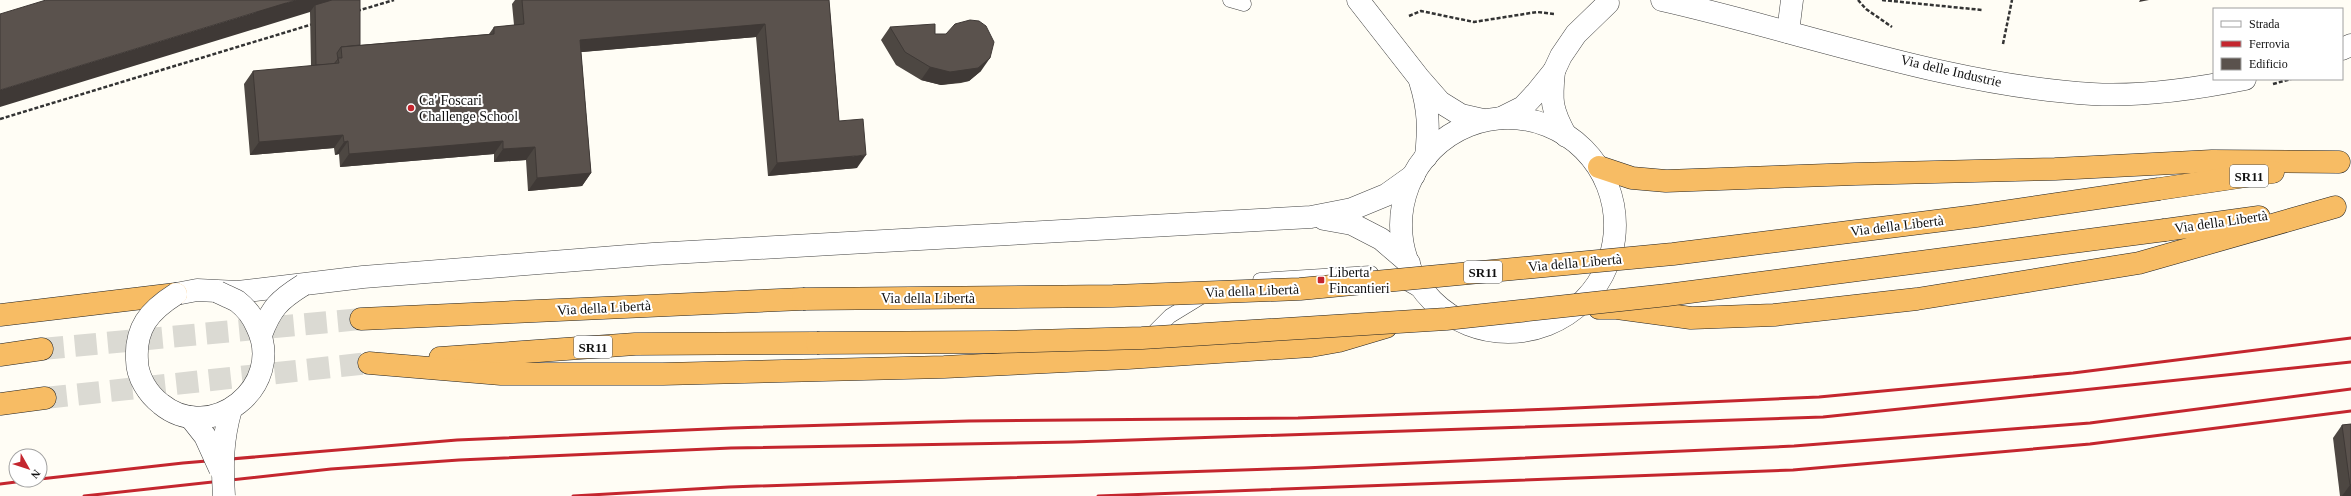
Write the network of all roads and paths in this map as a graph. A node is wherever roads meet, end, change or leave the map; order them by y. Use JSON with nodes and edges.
{"nodes":[{"id":1,"x":394,"y":0,"type":"edge"},
{"id":2,"x":1230,"y":0,"type":"edge"},
{"id":3,"x":1358,"y":0,"type":"edge"},
{"id":4,"x":1662,"y":0,"type":"edge"},
{"id":5,"x":1792,"y":0,"type":"edge"},
{"id":6,"x":1858,"y":0,"type":"edge"},
{"id":7,"x":1882,"y":0,"type":"edge"},
{"id":8,"x":2012,"y":0,"type":"edge"},
{"id":9,"x":1608,"y":1,"type":"edge"},
{"id":10,"x":1244,"y":4,"type":"dead end"},
{"id":11,"x":1982,"y":10,"type":"dead end"},
{"id":12,"x":349,"y":14,"type":"edge"},
{"id":13,"x":1559,"y":14,"type":"dead end"},
{"id":14,"x":319,"y":23,"type":"edge"},
{"id":15,"x":1894,"y":28,"type":"dead end"},
{"id":16,"x":1382,"y":29,"type":"junction"},
{"id":17,"x":1788,"y":32,"type":"junction"},
{"id":18,"x":2003,"y":44,"type":"dead end"},
{"id":19,"x":1554,"y":71,"type":"junction"},
{"id":20,"x":1419,"y":78,"type":"junction"},
{"id":21,"x":2239,"y":80,"type":"edge"},
{"id":22,"x":0,"y":119,"type":"edge"},
{"id":23,"x":1492,"y":119,"type":"junction"},
{"id":24,"x":1566,"y":136,"type":"junction"},
{"id":25,"x":1426,"y":157,"type":"junction"},
{"id":26,"x":2345,"y":161,"type":"edge"},
{"id":27,"x":1599,"y":167,"type":"junction"},
{"id":28,"x":1414,"y":175,"type":"junction"},
{"id":29,"x":2343,"y":205,"type":"edge"},
{"id":30,"x":1311,"y":217,"type":"junction"},
{"id":31,"x":1409,"y":263,"type":"junction"},
{"id":32,"x":303,"y":285,"type":"junction"},
{"id":33,"x":218,"y":292,"type":"junction"},
{"id":34,"x":176,"y":294,"type":"junction"},
{"id":35,"x":1429,"y":296,"type":"junction"},
{"id":36,"x":1566,"y":314,"type":"junction"},
{"id":37,"x":0,"y":315,"type":"edge"},
{"id":38,"x":1451,"y":316,"type":"junction"},
{"id":39,"x":362,"y":319,"type":"tunnel mouth"},
{"id":40,"x":261,"y":335,"type":"junction"},
{"id":41,"x":42,"y":349,"type":"tunnel mouth"},
{"id":42,"x":0,"y":355,"type":"edge"},
{"id":43,"x":1128,"y":358,"type":"junction"},
{"id":44,"x":45,"y":398,"type":"tunnel mouth"},
{"id":45,"x":0,"y":404,"type":"edge"},
{"id":46,"x":231,"y":409,"type":"junction"},
{"id":47,"x":190,"y":417,"type":"junction"},
{"id":48,"x":223,"y":486,"type":"edge"}],
"edges":[{"from":1,"to":12,"type":"path"},
{"from":2,"to":10,"type":"lane"},
{"from":3,"to":16,"type":"street"},
{"from":4,"to":17,"type":"street","name":"Via delle Industrie"},
{"from":5,"to":17,"type":"street"},
{"from":6,"to":15,"type":"path"},
{"from":7,"to":11,"type":"path"},
{"from":8,"to":18,"type":"path"},
{"from":9,"to":19,"type":"street"},
{"from":13,"to":16,"type":"path"},
{"from":14,"to":22,"type":"path"},
{"from":16,"to":20,"type":"street"},
{"from":17,"to":21,"type":"street","name":"Via delle Industrie"},
{"from":19,"to":23,"type":"street"},
{"from":19,"to":24,"type":"street"},
{"from":20,"to":23,"type":"street"},
{"from":20,"to":25,"type":"street"},
{"from":23,"to":24,"type":"street"},
{"from":23,"to":25,"type":"street"},
{"from":24,"to":27,"type":"street"},
{"from":25,"to":28,"type":"street"},
{"from":26,"to":27,"type":"highway"},
{"from":26,"to":39,"type":"highway","name":"Via della Libertà","number":"SR11","bridge":true},
{"from":27,"to":36,"type":"street"},
{"from":28,"to":30,"type":"street"},
{"from":28,"to":31,"type":"street"},
{"from":29,"to":36,"type":"highway"},
{"from":29,"to":43,"type":"highway","name":"Via della Libertà","number":"SR11","bridge":true},
{"from":30,"to":31,"type":"street"},
{"from":30,"to":32,"type":"street"},
{"from":31,"to":35,"type":"street"},
{"from":32,"to":33,"type":"street","bridge":true},
{"from":32,"to":40,"type":"street","bridge":true},
{"from":33,"to":34,"type":"street"},
{"from":33,"to":40,"type":"street","bridge":true},
{"from":34,"to":37,"type":"highway"},
{"from":34,"to":47,"type":"street","bridge":true},
{"from":35,"to":38,"type":"street"},
{"from":35,"to":43,"type":"lane"},
{"from":36,"to":38,"type":"street"},
{"from":38,"to":43,"type":"highway"},
{"from":40,"to":46,"type":"street","bridge":true},
{"from":41,"to":42,"type":"highway"},
{"from":44,"to":45,"type":"highway"},
{"from":46,"to":47,"type":"street","bridge":true},
{"from":46,"to":48,"type":"street","bridge":true},
{"from":47,"to":48,"type":"street","bridge":true}]}
